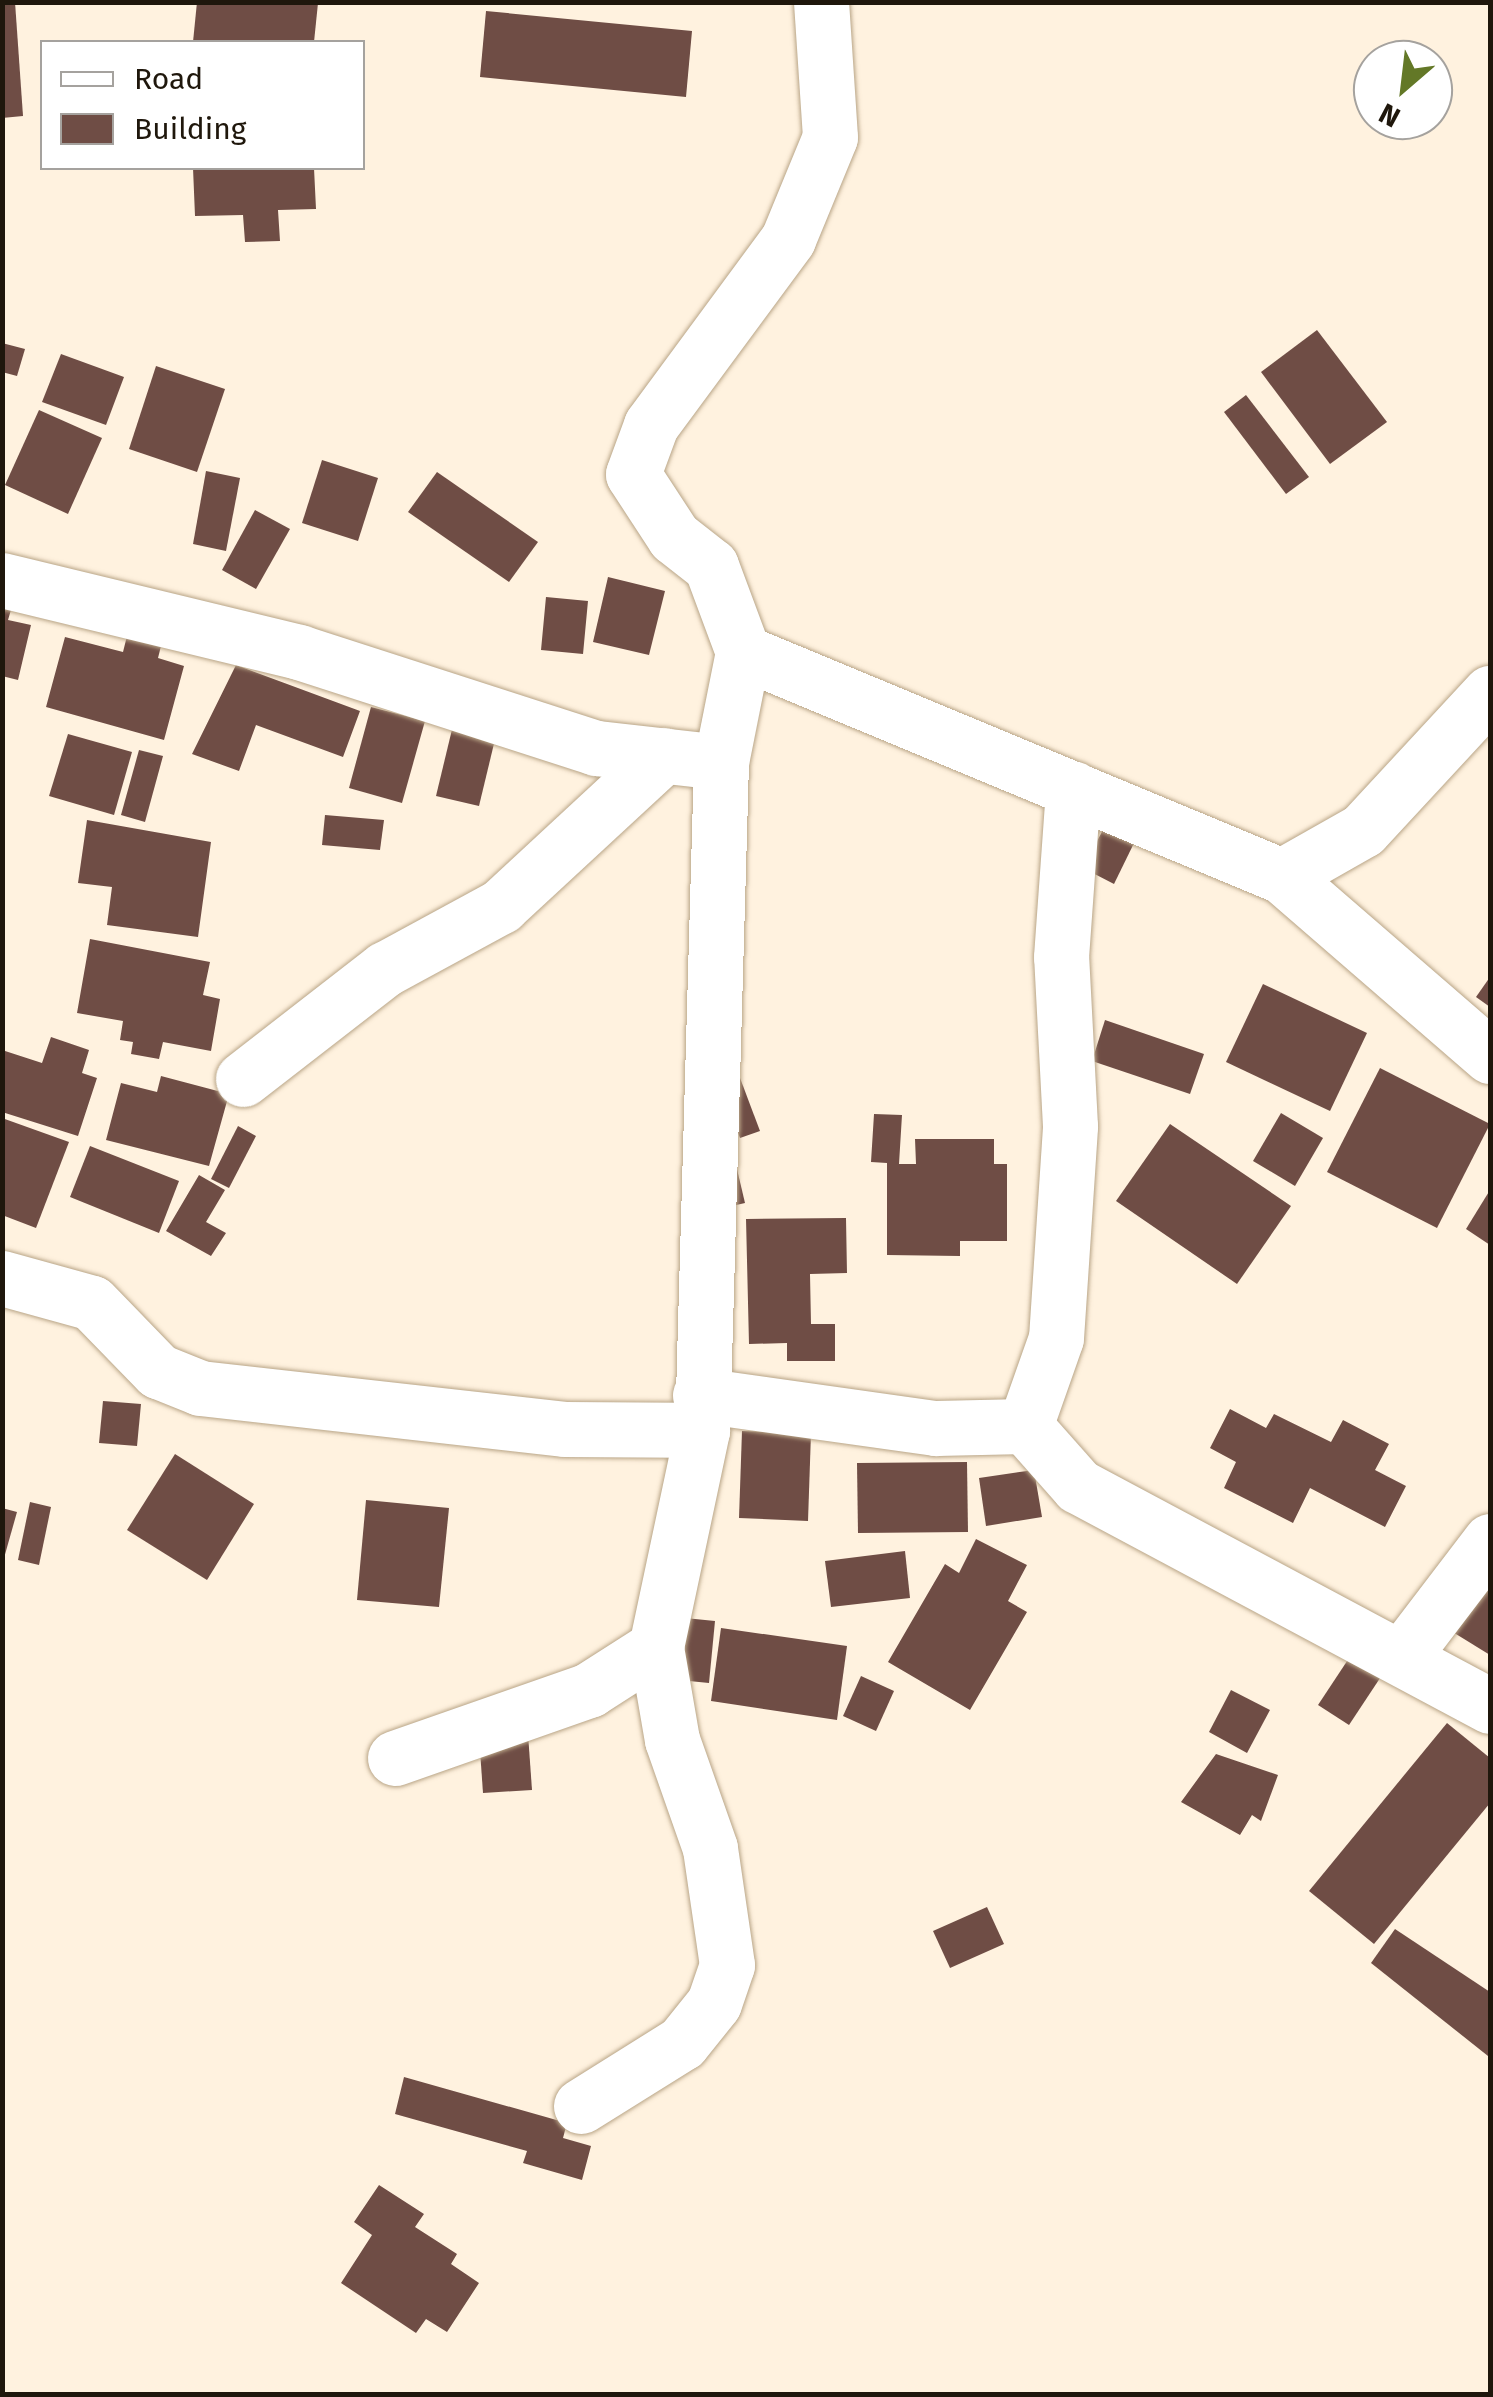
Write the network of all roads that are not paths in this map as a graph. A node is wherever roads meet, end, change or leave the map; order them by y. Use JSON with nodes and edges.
{"nodes":[{"id":1,"x":821,"y":2,"type":"edge"},
{"id":2,"x":2,"y":580,"type":"edge"},
{"id":3,"x":742,"y":652,"type":"junction"},
{"id":4,"x":1490,"y":693,"type":"edge"},
{"id":5,"x":664,"y":756,"type":"junction"},
{"id":6,"x":721,"y":762,"type":"junction"},
{"id":7,"x":1073,"y":788,"type":"junction"},
{"id":8,"x":1282,"y":876,"type":"junction"},
{"id":9,"x":1490,"y":1056,"type":"edge"},
{"id":10,"x":243,"y":1078,"type":"dead end"},
{"id":11,"x":2,"y":1278,"type":"edge"},
{"id":12,"x":701,"y":1413,"type":"junction"},
{"id":13,"x":1025,"y":1426,"type":"junction"},
{"id":14,"x":1490,"y":1541,"type":"edge"},
{"id":15,"x":656,"y":1647,"type":"junction"},
{"id":16,"x":1404,"y":1654,"type":"junction"},
{"id":17,"x":1490,"y":1706,"type":"edge"},
{"id":18,"x":395,"y":1758,"type":"dead end"},
{"id":19,"x":581,"y":2106,"type":"dead end"}],
"edges":[{"from":1,"to":3,"type":"street"},
{"from":2,"to":5,"type":"street"},
{"from":3,"to":6,"type":"street"},
{"from":3,"to":7,"type":"street"},
{"from":4,"to":8,"type":"street"},
{"from":5,"to":6,"type":"street"},
{"from":5,"to":10,"type":"street"},
{"from":6,"to":12,"type":"street"},
{"from":7,"to":8,"type":"street"},
{"from":7,"to":13,"type":"street"},
{"from":8,"to":9,"type":"street"},
{"from":11,"to":12,"type":"street"},
{"from":12,"to":13,"type":"street"},
{"from":12,"to":15,"type":"street"},
{"from":13,"to":16,"type":"street"},
{"from":14,"to":16,"type":"street"},
{"from":15,"to":18,"type":"street"},
{"from":15,"to":19,"type":"street"},
{"from":16,"to":17,"type":"street"}]}
